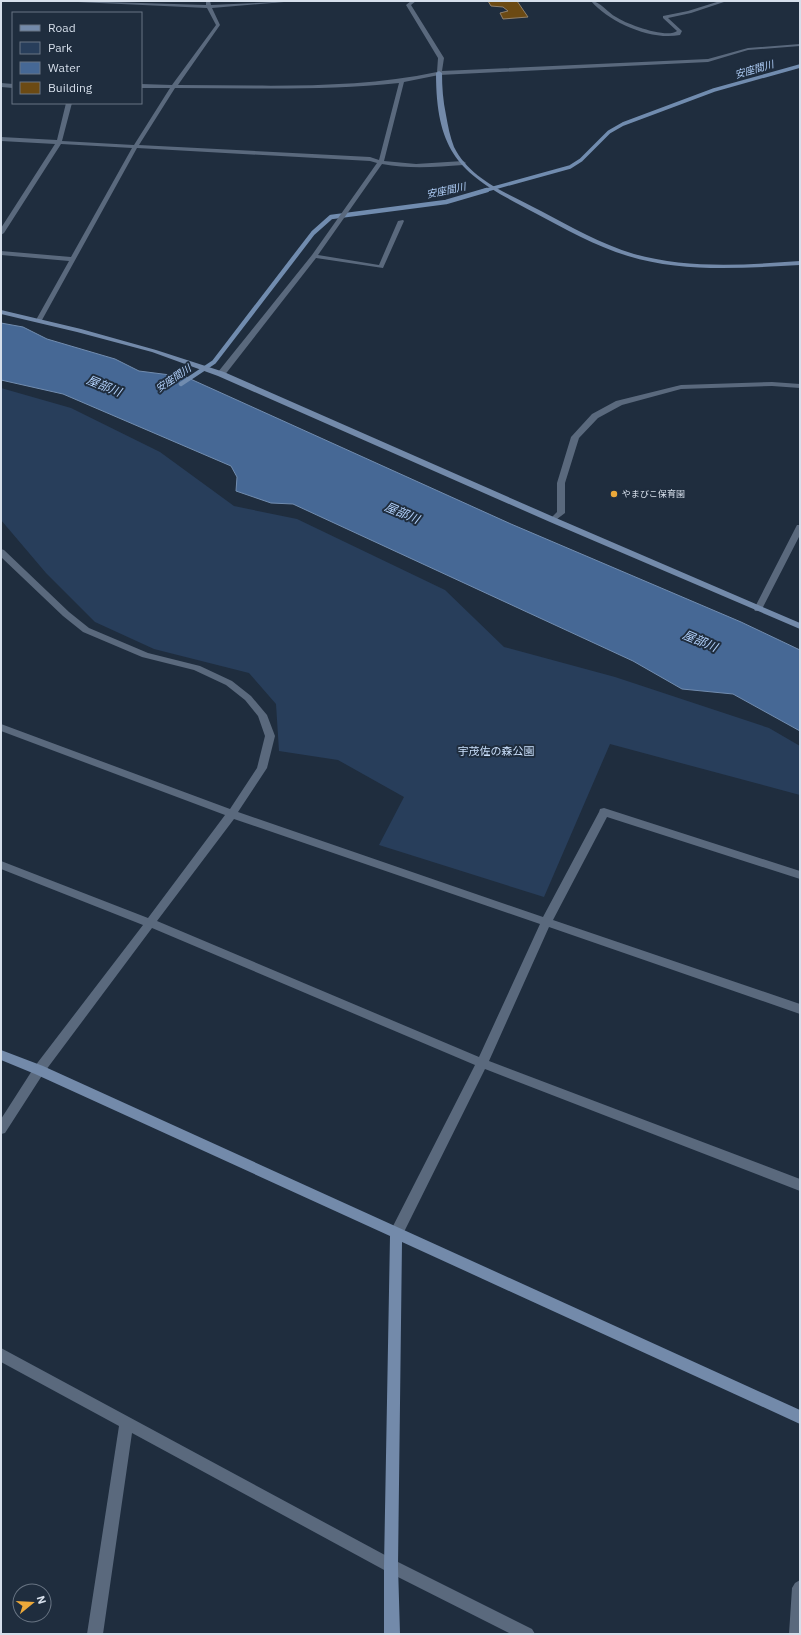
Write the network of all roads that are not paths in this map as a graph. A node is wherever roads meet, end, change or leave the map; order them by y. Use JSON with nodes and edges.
{"nodes":[{"id":1,"x":78,"y":1,"type":"edge"},
{"id":2,"x":294,"y":1,"type":"edge"},
{"id":3,"x":414,"y":1,"type":"edge"},
{"id":4,"x":593,"y":1,"type":"edge"},
{"id":5,"x":725,"y":1,"type":"edge"},
{"id":6,"x":208,"y":4,"type":"edge"},
{"id":7,"x":800,"y":45,"type":"edge"},
{"id":8,"x":439,"y":73,"type":"junction"},
{"id":9,"x":402,"y":81,"type":"junction"},
{"id":10,"x":1,"y":85,"type":"edge"},
{"id":11,"x":12,"y":86,"type":"edge"},
{"id":12,"x":142,"y":86,"type":"edge"},
{"id":13,"x":174,"y":86,"type":"junction"},
{"id":14,"x":68,"y":104,"type":"edge"},
{"id":15,"x":1,"y":139,"type":"edge"},
{"id":16,"x":59,"y":142,"type":"junction"},
{"id":17,"x":135,"y":147,"type":"junction"},
{"id":18,"x":380,"y":162,"type":"junction"},
{"id":19,"x":463,"y":163,"type":"junction"},
{"id":20,"x":401,"y":221,"type":"dead end"},
{"id":21,"x":1,"y":233,"type":"edge"},
{"id":22,"x":1,"y":252,"type":"edge"},
{"id":23,"x":314,"y":256,"type":"junction"},
{"id":24,"x":73,"y":259,"type":"junction"},
{"id":25,"x":800,"y":263,"type":"edge"},
{"id":26,"x":1,"y":312,"type":"edge"},
{"id":27,"x":39,"y":320,"type":"junction"},
{"id":28,"x":221,"y":374,"type":"junction"},
{"id":29,"x":800,"y":386,"type":"edge"},
{"id":30,"x":553,"y":520,"type":"junction"},
{"id":31,"x":800,"y":527,"type":"edge"},
{"id":32,"x":1,"y":552,"type":"edge"},
{"id":33,"x":758,"y":609,"type":"junction"},
{"id":34,"x":800,"y":626,"type":"edge"},
{"id":35,"x":1,"y":727,"type":"edge"},
{"id":36,"x":232,"y":814,"type":"junction"},
{"id":37,"x":1,"y":865,"type":"edge"},
{"id":38,"x":800,"y":875,"type":"edge"},
{"id":39,"x":546,"y":922,"type":"junction"},
{"id":40,"x":150,"y":924,"type":"junction"},
{"id":41,"x":800,"y":1009,"type":"edge"},
{"id":42,"x":1,"y":1056,"type":"edge"},
{"id":43,"x":482,"y":1063,"type":"junction"},
{"id":44,"x":39,"y":1070,"type":"junction"},
{"id":45,"x":1,"y":1128,"type":"edge"},
{"id":46,"x":800,"y":1185,"type":"edge"},
{"id":47,"x":396,"y":1234,"type":"junction"},
{"id":48,"x":1,"y":1355,"type":"edge"},
{"id":49,"x":800,"y":1417,"type":"edge"},
{"id":50,"x":126,"y":1422,"type":"junction"},
{"id":51,"x":391,"y":1566,"type":"junction"},
{"id":52,"x":800,"y":1588,"type":"edge"},
{"id":53,"x":95,"y":1634,"type":"edge"},
{"id":54,"x":392,"y":1634,"type":"edge"},
{"id":55,"x":527,"y":1634,"type":"edge"},
{"id":56,"x":797,"y":1634,"type":"edge"}],
"edges":[{"from":1,"to":6,"type":"street"},
{"from":2,"to":6,"type":"street"},
{"from":3,"to":8,"type":"street"},
{"from":4,"to":5,"type":"street"},
{"from":6,"to":13,"type":"street"},
{"from":7,"to":8,"type":"street"},
{"from":8,"to":9,"type":"street"},
{"from":8,"to":19,"type":"street"},
{"from":9,"to":13,"type":"street"},
{"from":9,"to":18,"type":"street"},
{"from":10,"to":11,"type":"street"},
{"from":12,"to":13,"type":"street"},
{"from":13,"to":17,"type":"street"},
{"from":14,"to":16,"type":"street"},
{"from":15,"to":16,"type":"street"},
{"from":16,"to":17,"type":"street"},
{"from":16,"to":21,"type":"street"},
{"from":17,"to":18,"type":"street"},
{"from":17,"to":24,"type":"street"},
{"from":18,"to":19,"type":"street"},
{"from":18,"to":23,"type":"street"},
{"from":19,"to":25,"type":"street"},
{"from":20,"to":23,"type":"street"},
{"from":22,"to":24,"type":"street"},
{"from":23,"to":28,"type":"street"},
{"from":24,"to":27,"type":"street"},
{"from":26,"to":27,"type":"street"},
{"from":27,"to":28,"type":"street"},
{"from":28,"to":30,"type":"street"},
{"from":29,"to":30,"type":"street"},
{"from":30,"to":33,"type":"street"},
{"from":31,"to":33,"type":"street"},
{"from":32,"to":36,"type":"street"},
{"from":33,"to":34,"type":"street"},
{"from":35,"to":36,"type":"street"},
{"from":36,"to":39,"type":"street"},
{"from":36,"to":40,"type":"street"},
{"from":37,"to":40,"type":"street"},
{"from":38,"to":39,"type":"street"},
{"from":39,"to":41,"type":"street"},
{"from":39,"to":43,"type":"street"},
{"from":40,"to":43,"type":"street"},
{"from":40,"to":44,"type":"street"},
{"from":42,"to":44,"type":"street"},
{"from":43,"to":46,"type":"street"},
{"from":43,"to":47,"type":"street"},
{"from":44,"to":45,"type":"street"},
{"from":44,"to":47,"type":"street"},
{"from":47,"to":49,"type":"street"},
{"from":47,"to":51,"type":"street"},
{"from":48,"to":50,"type":"street"},
{"from":50,"to":51,"type":"street"},
{"from":50,"to":53,"type":"street"},
{"from":51,"to":54,"type":"street"},
{"from":51,"to":55,"type":"street"},
{"from":52,"to":56,"type":"street"}]}
